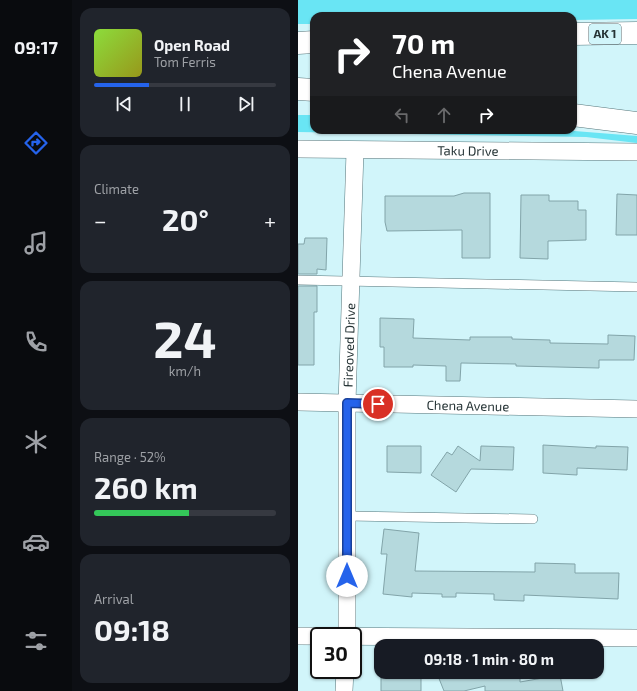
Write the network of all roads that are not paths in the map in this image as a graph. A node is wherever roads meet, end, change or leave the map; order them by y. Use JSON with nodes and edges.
{"nodes":[{"id":1,"x":637,"y":33,"type":"edge"},
{"id":2,"x":577,"y":34,"type":"edge"},
{"id":3,"x":310,"y":42,"type":"edge"},
{"id":4,"x":298,"y":43,"type":"edge"},
{"id":5,"x":298,"y":89,"type":"edge"},
{"id":6,"x":310,"y":90,"type":"edge"},
{"id":7,"x":577,"y":116,"type":"edge"},
{"id":8,"x":637,"y":123,"type":"edge"},
{"id":9,"x":298,"y":149,"type":"edge"},
{"id":10,"x":355,"y":150,"type":"junction"},
{"id":11,"x":637,"y":152,"type":"edge"},
{"id":12,"x":298,"y":280,"type":"edge"},
{"id":13,"x":351,"y":281,"type":"junction"},
{"id":14,"x":637,"y":287,"type":"edge"},
{"id":15,"x":298,"y":402,"type":"edge"},
{"id":16,"x":347,"y":403,"type":"junction"},
{"id":17,"x":637,"y":409,"type":"edge"},
{"id":18,"x":347,"y":516,"type":"junction"},
{"id":19,"x":534,"y":519,"type":"dead end"},
{"id":20,"x":347,"y":627,"type":"edge"},
{"id":21,"x":298,"y":636,"type":"edge"},
{"id":22,"x":310,"y":636,"type":"edge"},
{"id":23,"x":362,"y":636,"type":"edge"},
{"id":24,"x":637,"y":638,"type":"edge"},
{"id":25,"x":345,"y":679,"type":"edge"},
{"id":26,"x":344,"y":691,"type":"edge"}],
"edges":[{"from":1,"to":2,"type":"highway","number":"AK 1"},
{"from":3,"to":4,"type":"highway"},
{"from":5,"to":6,"type":"highway"},
{"from":7,"to":8,"type":"highway"},
{"from":9,"to":10,"type":"street","name":"Taku Drive"},
{"from":10,"to":11,"type":"street","name":"Taku Drive"},
{"from":10,"to":13,"type":"street","name":"Fireoved Drive"},
{"from":12,"to":13,"type":"lane"},
{"from":13,"to":14,"type":"lane"},
{"from":13,"to":16,"type":"street","name":"Fireoved Drive"},
{"from":15,"to":16,"type":"street","name":"Chena Avenue"},
{"from":16,"to":17,"type":"street","name":"Chena Avenue"},
{"from":16,"to":18,"type":"street","name":"Fireoved Drive"},
{"from":18,"to":19,"type":"lane"},
{"from":18,"to":20,"type":"street","name":"Fireoved Drive"},
{"from":21,"to":22,"type":"street"},
{"from":23,"to":24,"type":"street"},
{"from":25,"to":26,"type":"street"}]}
